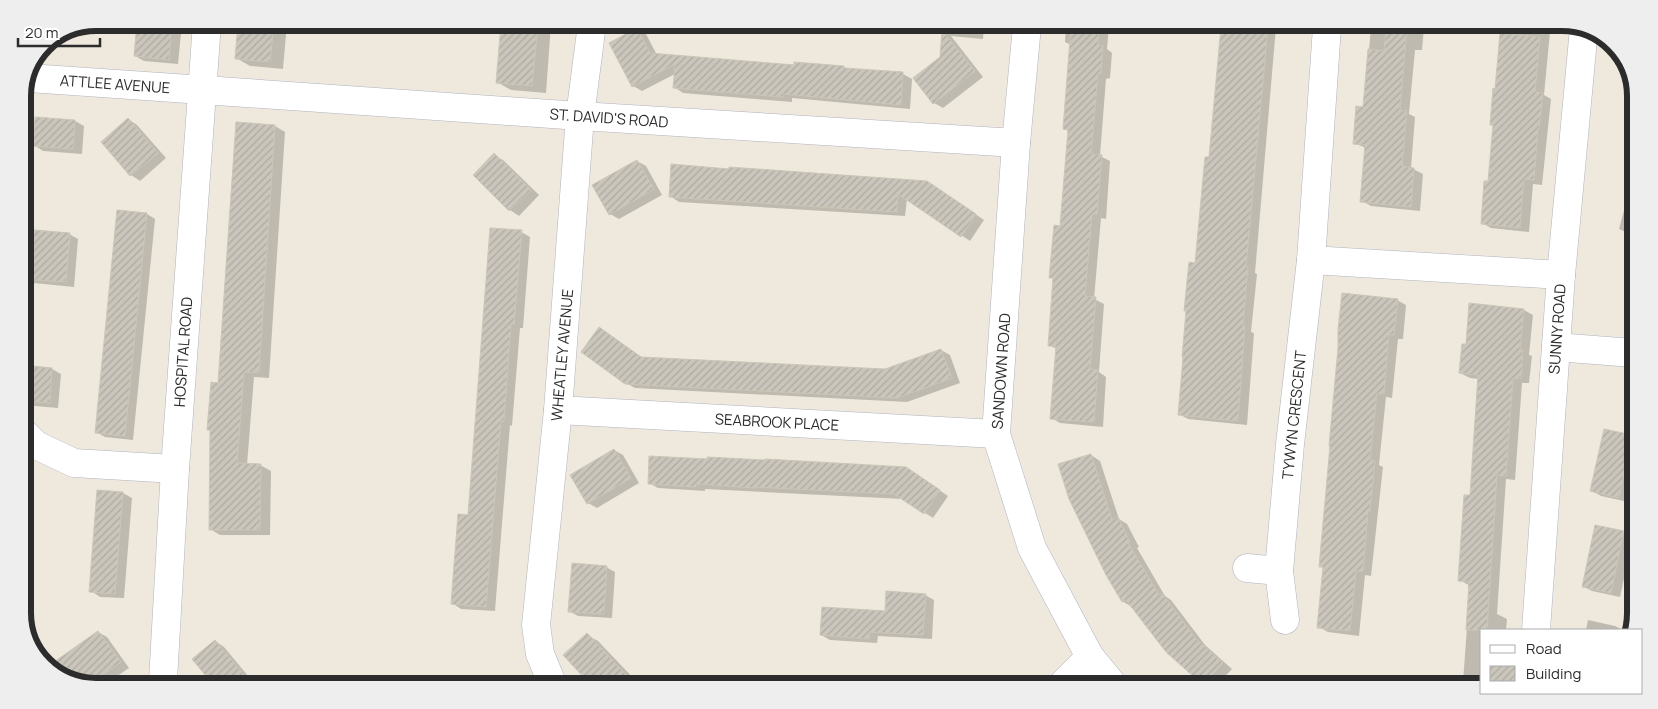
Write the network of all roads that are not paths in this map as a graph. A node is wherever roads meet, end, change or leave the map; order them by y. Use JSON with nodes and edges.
{"nodes":[{"id":1,"x":206,"y":31,"type":"edge"},
{"id":2,"x":591,"y":31,"type":"edge"},
{"id":3,"x":1027,"y":31,"type":"edge"},
{"id":4,"x":1327,"y":31,"type":"edge"},
{"id":5,"x":1583,"y":35,"type":"edge"},
{"id":6,"x":33,"y":78,"type":"edge"},
{"id":7,"x":202,"y":90,"type":"junction"},
{"id":8,"x":580,"y":116,"type":"junction"},
{"id":9,"x":1016,"y":143,"type":"junction"},
{"id":10,"x":1311,"y":260,"type":"junction"},
{"id":11,"x":1561,"y":275,"type":"junction"},
{"id":12,"x":1556,"y":347,"type":"junction"},
{"id":13,"x":1627,"y":353,"type":"edge"},
{"id":14,"x":558,"y":410,"type":"junction"},
{"id":15,"x":996,"y":434,"type":"junction"},
{"id":16,"x":31,"y":440,"type":"edge"},
{"id":17,"x":175,"y":469,"type":"junction"},
{"id":18,"x":1247,"y":568,"type":"dead end"},
{"id":19,"x":1279,"y":571,"type":"junction"},
{"id":20,"x":1285,"y":620,"type":"dead end"},
{"id":21,"x":1536,"y":629,"type":"edge"},
{"id":22,"x":1090,"y":657,"type":"junction"},
{"id":23,"x":163,"y":678,"type":"edge"},
{"id":24,"x":550,"y":678,"type":"edge"},
{"id":25,"x":1069,"y":678,"type":"edge"},
{"id":26,"x":1107,"y":678,"type":"edge"}],
"edges":[{"from":1,"to":7,"type":"street","name":"HOSPITAL ROAD"},
{"from":2,"to":8,"type":"street","name":"WHEATLEY AVENUE"},
{"from":3,"to":9,"type":"street","name":"SANDOWN ROAD"},
{"from":4,"to":10,"type":"street","name":"TYWYN CRESCENT"},
{"from":5,"to":11,"type":"street","name":"SUNNY ROAD"},
{"from":6,"to":7,"type":"street","name":"ATTLEE AVENUE"},
{"from":7,"to":8,"type":"street","name":"ST. DAVID'S ROAD"},
{"from":7,"to":17,"type":"street","name":"HOSPITAL ROAD"},
{"from":8,"to":9,"type":"street","name":"ST. DAVID'S ROAD"},
{"from":8,"to":14,"type":"street","name":"WHEATLEY AVENUE"},
{"from":9,"to":15,"type":"street","name":"SANDOWN ROAD"},
{"from":10,"to":11,"type":"street"},
{"from":10,"to":19,"type":"street","name":"TYWYN CRESCENT"},
{"from":11,"to":12,"type":"street","name":"SUNNY ROAD"},
{"from":12,"to":13,"type":"street"},
{"from":12,"to":21,"type":"street","name":"SUNNY ROAD"},
{"from":14,"to":15,"type":"street","name":"SEABROOK PLACE"},
{"from":14,"to":24,"type":"street","name":"WHEATLEY AVENUE"},
{"from":15,"to":22,"type":"street","name":"SANDOWN ROAD"},
{"from":16,"to":17,"type":"street"},
{"from":17,"to":23,"type":"street","name":"HOSPITAL ROAD"},
{"from":18,"to":19,"type":"street"},
{"from":19,"to":20,"type":"street","name":"TYWYN CRESCENT"},
{"from":22,"to":25,"type":"street"},
{"from":22,"to":26,"type":"street","name":"SANDOWN ROAD"}]}
